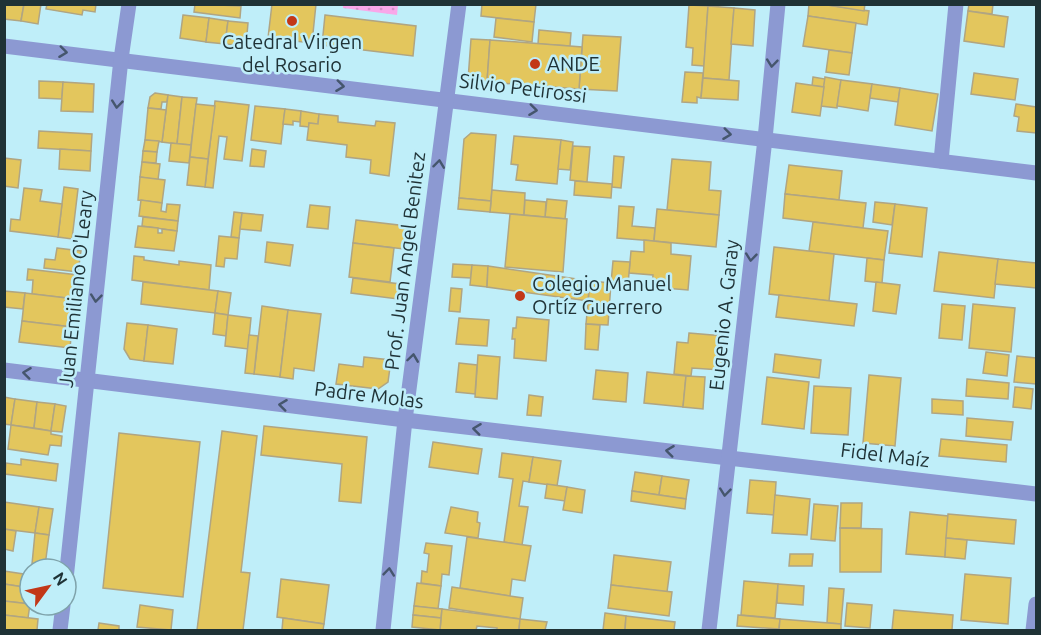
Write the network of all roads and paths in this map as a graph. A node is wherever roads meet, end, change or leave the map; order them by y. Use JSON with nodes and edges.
{"nodes":[{"id":1,"x":129,"y":4,"type":"edge"},
{"id":2,"x":459,"y":4,"type":"edge"},
{"id":3,"x":778,"y":4,"type":"edge"},
{"id":4,"x":956,"y":4,"type":"edge"},
{"id":5,"x":4,"y":46,"type":"edge"},
{"id":6,"x":121,"y":59,"type":"junction"},
{"id":7,"x":447,"y":100,"type":"junction"},
{"id":8,"x":765,"y":139,"type":"junction"},
{"id":9,"x":941,"y":161,"type":"junction"},
{"id":10,"x":1036,"y":173,"type":"edge"},
{"id":11,"x":4,"y":370,"type":"edge"},
{"id":12,"x":87,"y":381,"type":"junction"},
{"id":13,"x":405,"y":420,"type":"junction"},
{"id":14,"x":729,"y":458,"type":"junction"},
{"id":15,"x":1036,"y":494,"type":"edge"},
{"id":16,"x":68,"y":557,"type":"edge"},
{"id":17,"x":1036,"y":604,"type":"edge"},
{"id":18,"x":382,"y":630,"type":"edge"},
{"id":19,"x":709,"y":630,"type":"edge"},
{"id":20,"x":1034,"y":630,"type":"edge"}],
"edges":[{"from":1,"to":6,"type":"street","name":"Juan Emiliano O'Leary"},
{"from":2,"to":7,"type":"street","name":"Prof. Juan Angel Benitez"},
{"from":3,"to":8,"type":"street","name":"Eugenio A. Garay","one_way":true},
{"from":4,"to":9,"type":"street"},
{"from":5,"to":6,"type":"street","name":"Silvio Petirossi","one_way":true},
{"from":6,"to":7,"type":"street","name":"Silvio Petirossi","one_way":true},
{"from":6,"to":12,"type":"street","name":"Juan Emiliano O'Leary","one_way":true},
{"from":7,"to":8,"type":"street","name":"Silvio Petirossi","one_way":true},
{"from":13,"to":7,"type":"street","name":"Prof. Juan Angel Benitez","one_way":true},
{"from":8,"to":9,"type":"street","name":"Silvio Petirossi"},
{"from":8,"to":14,"type":"street","name":"Eugenio A. Garay","one_way":true},
{"from":9,"to":10,"type":"street","name":"Silvio Petirossi"},
{"from":12,"to":11,"type":"street","name":"Padre Molas","one_way":true},
{"from":13,"to":12,"type":"street","name":"Padre Molas","one_way":true},
{"from":12,"to":16,"type":"street","name":"Juan Emiliano O'Leary"},
{"from":14,"to":13,"type":"street","name":"Padre Molas","one_way":true},
{"from":18,"to":13,"type":"street","name":"Prof. Juan Angel Benitez","one_way":true},
{"from":14,"to":15,"type":"street","name":"Fidel Maíz"},
{"from":14,"to":19,"type":"street","name":"Eugenio A. Garay","one_way":true},
{"from":17,"to":20,"type":"street"}]}
